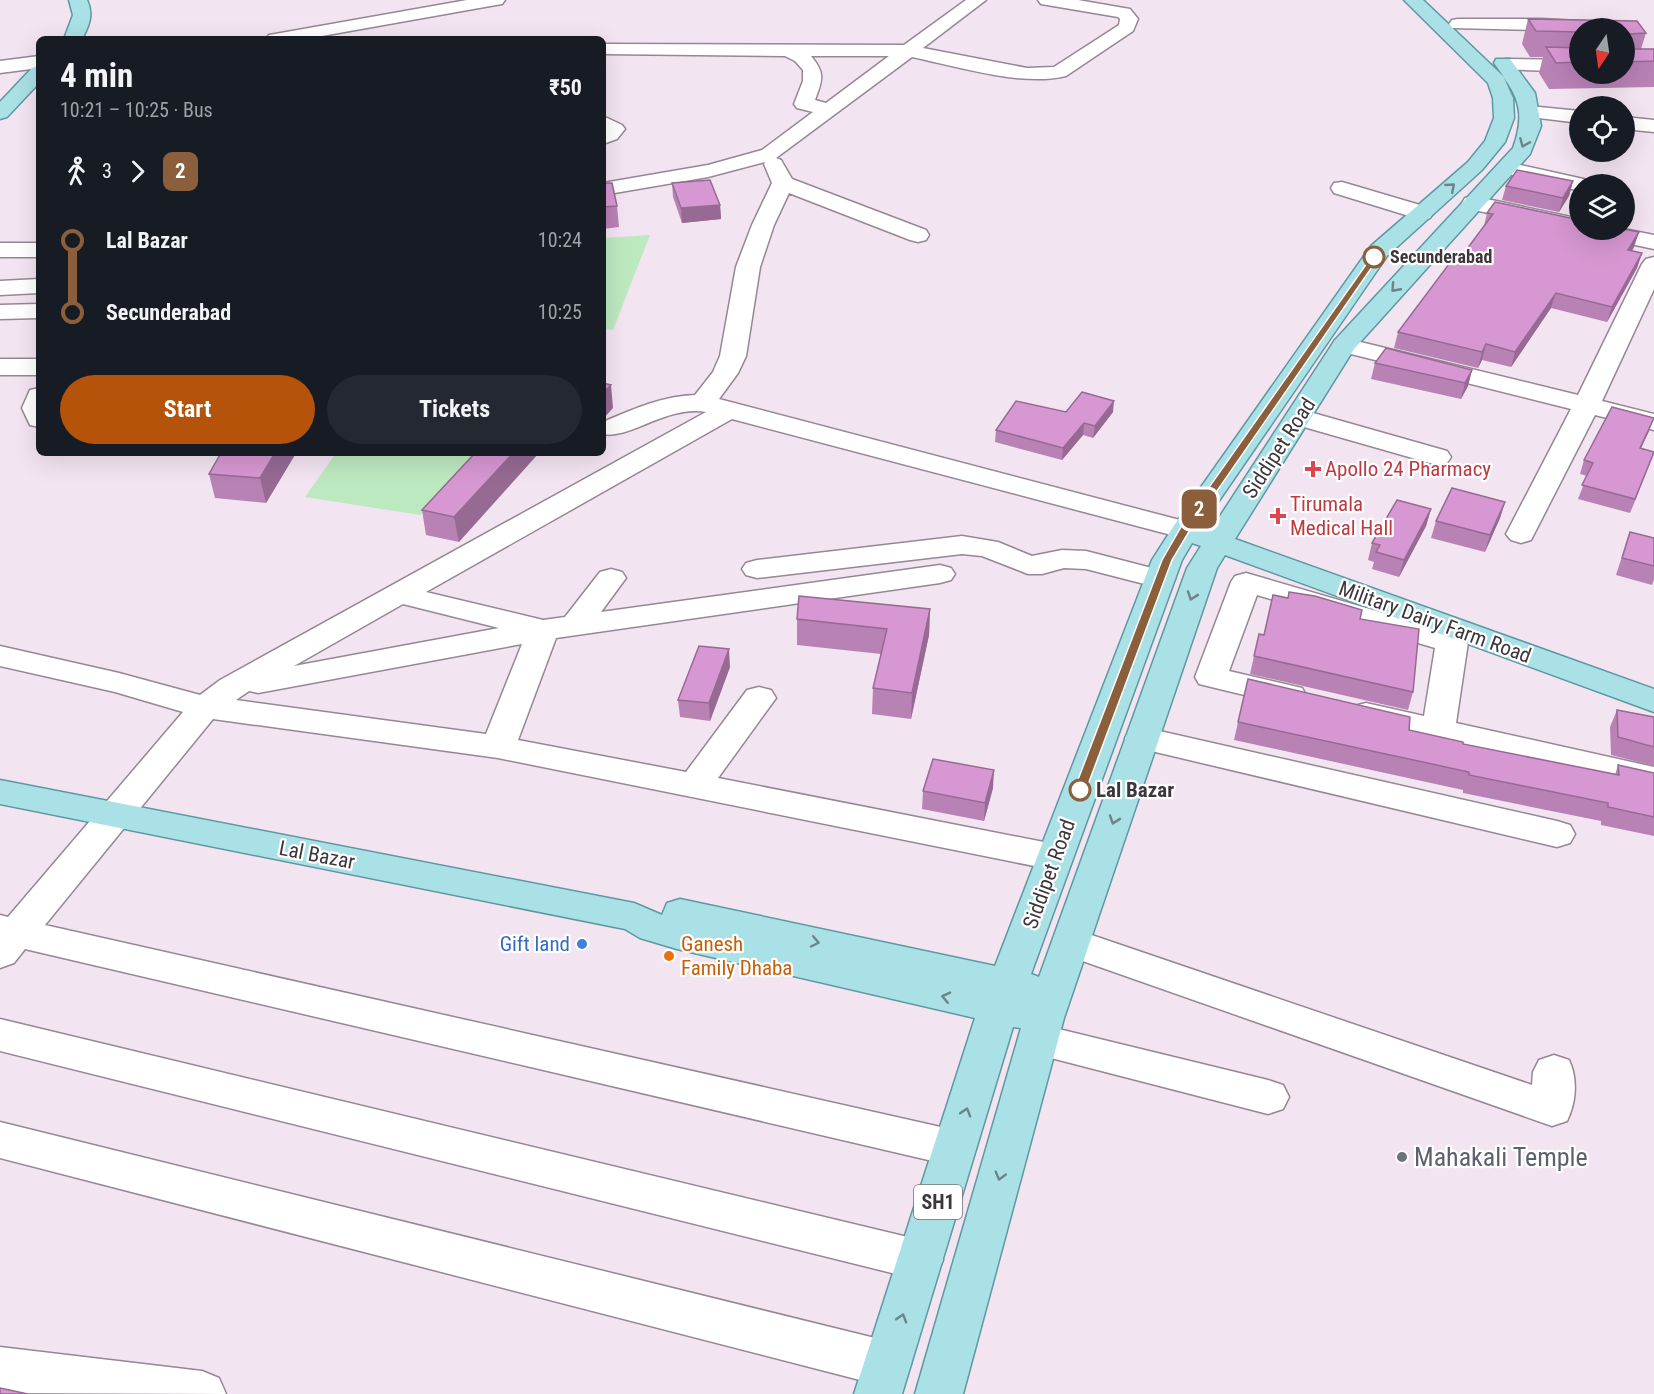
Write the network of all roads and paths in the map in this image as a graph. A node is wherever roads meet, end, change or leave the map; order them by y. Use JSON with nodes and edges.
{"nodes":[{"id":1,"x":78,"y":0,"type":"edge"},
{"id":2,"x":409,"y":0,"type":"edge"},
{"id":3,"x":496,"y":0,"type":"edge"},
{"id":4,"x":977,"y":0,"type":"edge"},
{"id":5,"x":1047,"y":0,"type":"edge"},
{"id":6,"x":1413,"y":0,"type":"edge"},
{"id":7,"x":1432,"y":0,"type":"edge"},
{"id":8,"x":1458,"y":24,"type":"junction"},
{"id":9,"x":1569,"y":26,"type":"edge"},
{"id":10,"x":342,"y":27,"type":"junction"},
{"id":11,"x":74,"y":36,"type":"edge"},
{"id":12,"x":292,"y":36,"type":"edge"},
{"id":13,"x":606,"y":49,"type":"edge"},
{"id":14,"x":788,"y":50,"type":"junction"},
{"id":15,"x":908,"y":51,"type":"junction"},
{"id":16,"x":36,"y":62,"type":"edge"},
{"id":17,"x":1506,"y":65,"type":"junction"},
{"id":18,"x":1569,"y":66,"type":"edge"},
{"id":19,"x":0,"y":67,"type":"edge"},
{"id":20,"x":36,"y":75,"type":"edge"},
{"id":21,"x":829,"y":109,"type":"junction"},
{"id":22,"x":1529,"y":112,"type":"junction"},
{"id":23,"x":0,"y":113,"type":"edge"},
{"id":24,"x":1569,"y":116,"type":"edge"},
{"id":25,"x":606,"y":124,"type":"edge"},
{"id":26,"x":1635,"y":124,"type":"edge"},
{"id":27,"x":1654,"y":126,"type":"edge"},
{"id":28,"x":606,"y":137,"type":"edge"},
{"id":29,"x":769,"y":154,"type":"junction"},
{"id":30,"x":1507,"y":168,"type":"junction"},
{"id":31,"x":1569,"y":182,"type":"edge"},
{"id":32,"x":783,"y":183,"type":"junction"},
{"id":33,"x":606,"y":188,"type":"edge"},
{"id":34,"x":1342,"y":188,"type":"dead end"},
{"id":35,"x":1473,"y":202,"type":"junction"},
{"id":36,"x":1422,"y":213,"type":"junction"},
{"id":37,"x":1569,"y":224,"type":"edge"},
{"id":38,"x":918,"y":235,"type":"dead end"},
{"id":39,"x":1635,"y":238,"type":"edge"},
{"id":40,"x":1654,"y":242,"type":"edge"},
{"id":41,"x":0,"y":250,"type":"edge"},
{"id":42,"x":36,"y":250,"type":"edge"},
{"id":43,"x":1654,"y":264,"type":"edge"},
{"id":44,"x":36,"y":286,"type":"edge"},
{"id":45,"x":0,"y":288,"type":"edge"},
{"id":46,"x":36,"y":311,"type":"edge"},
{"id":47,"x":0,"y":312,"type":"edge"},
{"id":48,"x":1344,"y":345,"type":"junction"},
{"id":49,"x":36,"y":367,"type":"edge"},
{"id":50,"x":0,"y":368,"type":"edge"},
{"id":51,"x":1587,"y":404,"type":"junction"},
{"id":52,"x":717,"y":406,"type":"junction"},
{"id":53,"x":1299,"y":417,"type":"junction"},
{"id":54,"x":1654,"y":422,"type":"edge"},
{"id":55,"x":611,"y":428,"type":"dead end"},
{"id":56,"x":1437,"y":457,"type":"dead end"},
{"id":57,"x":1185,"y":530,"type":"junction"},
{"id":58,"x":1521,"y":534,"type":"dead end"},
{"id":59,"x":1216,"y":543,"type":"junction"},
{"id":60,"x":757,"y":569,"type":"dead end"},
{"id":61,"x":940,"y":574,"type":"dead end"},
{"id":62,"x":611,"y":578,"type":"dead end"},
{"id":63,"x":1160,"y":579,"type":"junction"},
{"id":64,"x":398,"y":594,"type":"junction"},
{"id":65,"x":575,"y":626,"type":"junction"},
{"id":66,"x":543,"y":630,"type":"junction"},
{"id":67,"x":1453,"y":636,"type":"junction"},
{"id":68,"x":0,"y":656,"type":"edge"},
{"id":69,"x":219,"y":697,"type":"junction"},
{"id":70,"x":759,"y":698,"type":"dead end"},
{"id":71,"x":1654,"y":701,"type":"edge"},
{"id":72,"x":1438,"y":730,"type":"junction"},
{"id":73,"x":1142,"y":738,"type":"junction"},
{"id":74,"x":498,"y":747,"type":"junction"},
{"id":75,"x":1654,"y":779,"type":"edge"},
{"id":76,"x":697,"y":786,"type":"junction"},
{"id":77,"x":0,"y":792,"type":"edge"},
{"id":78,"x":113,"y":816,"type":"junction"},
{"id":79,"x":1557,"y":834,"type":"dead end"},
{"id":80,"x":1054,"y":857,"type":"junction"},
{"id":81,"x":6,"y":938,"type":"edge"},
{"id":82,"x":1071,"y":942,"type":"junction"},
{"id":83,"x":1003,"y":997,"type":"junction"},
{"id":84,"x":1045,"y":1017,"type":"junction"},
{"id":85,"x":0,"y":1035,"type":"edge"},
{"id":86,"x":1554,"y":1071,"type":"dead end"},
{"id":87,"x":1268,"y":1097,"type":"dead end"},
{"id":88,"x":0,"y":1140,"type":"edge"},
{"id":89,"x":954,"y":1148,"type":"junction"},
{"id":90,"x":920,"y":1260,"type":"junction"},
{"id":91,"x":0,"y":1370,"type":"edge"},
{"id":92,"x":883,"y":1379,"type":"edge"},
{"id":93,"x":183,"y":1393,"type":"edge"},
{"id":94,"x":939,"y":1394,"type":"edge"}],
"edges":[{"from":1,"to":11,"type":"main road"},
{"from":2,"to":10,"type":"street"},
{"from":3,"to":10,"type":"street"},
{"from":4,"to":15,"type":"street"},
{"from":5,"to":15,"type":"street"},
{"from":36,"to":6,"type":"main road","name":"Siddipet Road","number":"SH1","one_way":true},
{"from":7,"to":8,"type":"main road","name":"Siddipet Road","number":"SH1"},
{"from":8,"to":9,"type":"street"},
{"from":8,"to":17,"type":"main road","name":"Siddipet Road","number":"SH1"},
{"from":10,"to":12,"type":"street"},
{"from":13,"to":14,"type":"street"},
{"from":14,"to":15,"type":"street"},
{"from":14,"to":21,"type":"street"},
{"from":15,"to":21,"type":"street"},
{"from":16,"to":19,"type":"street"},
{"from":17,"to":18,"type":"street"},
{"from":17,"to":22,"type":"main road","name":"Siddipet Road","number":"SH1"},
{"from":20,"to":23,"type":"main road"},
{"from":21,"to":29,"type":"street"},
{"from":22,"to":24,"type":"street"},
{"from":22,"to":30,"type":"main road","name":"Siddipet Road","number":"SH1","one_way":true},
{"from":25,"to":28,"type":"street"},
{"from":26,"to":27,"type":"street"},
{"from":29,"to":32,"type":"street"},
{"from":29,"to":33,"type":"street"},
{"from":30,"to":31,"type":"street"},
{"from":30,"to":35,"type":"main road","name":"Siddipet Road","number":"SH1"},
{"from":32,"to":38,"type":"street"},
{"from":32,"to":52,"type":"street"},
{"from":34,"to":36,"type":"street"},
{"from":35,"to":37,"type":"street"},
{"from":35,"to":48,"type":"main road","name":"Siddipet Road","number":"SH1","one_way":true},
{"from":36,"to":57,"type":"main road","name":"Siddipet Road","number":"SH1"},
{"from":39,"to":40,"type":"street"},
{"from":41,"to":42,"type":"street"},
{"from":43,"to":51,"type":"street"},
{"from":44,"to":45,"type":"street"},
{"from":46,"to":47,"type":"street"},
{"from":48,"to":51,"type":"street"},
{"from":48,"to":53,"type":"main road","name":"Siddipet Road","number":"SH1"},
{"from":49,"to":50,"type":"street"},
{"from":51,"to":54,"type":"street"},
{"from":51,"to":58,"type":"street"},
{"from":52,"to":55,"type":"street"},
{"from":52,"to":57,"type":"street"},
{"from":52,"to":64,"type":"street"},
{"from":53,"to":56,"type":"street"},
{"from":53,"to":59,"type":"main road","name":"Siddipet Road","number":"SH1"},
{"from":57,"to":59,"type":"main road","name":"Military Dairy Farm Road"},
{"from":57,"to":63,"type":"main road","name":"Siddipet Road","number":"SH1"},
{"from":59,"to":67,"type":"main road","name":"Military Dairy Farm Road"},
{"from":59,"to":73,"type":"main road","name":"Siddipet Road","number":"SH1","one_way":true},
{"from":60,"to":63,"type":"street"},
{"from":61,"to":65,"type":"street"},
{"from":62,"to":65,"type":"street"},
{"from":63,"to":80,"type":"main road","name":"Siddipet Road","number":"SH1"},
{"from":64,"to":66,"type":"street"},
{"from":64,"to":69,"type":"street"},
{"from":65,"to":66,"type":"street"},
{"from":66,"to":69,"type":"street"},
{"from":66,"to":74,"type":"street"},
{"from":67,"to":71,"type":"main road","name":"Military Dairy Farm Road"},
{"from":67,"to":72,"type":"street"},
{"from":67,"to":72,"type":"street"},
{"from":68,"to":69,"type":"street"},
{"from":69,"to":74,"type":"street"},
{"from":69,"to":78,"type":"street"},
{"from":70,"to":76,"type":"street"},
{"from":72,"to":75,"type":"street"},
{"from":73,"to":79,"type":"street"},
{"from":73,"to":82,"type":"main road","name":"Siddipet Road","number":"SH1","one_way":true},
{"from":74,"to":76,"type":"street"},
{"from":76,"to":80,"type":"street"},
{"from":77,"to":78,"type":"main road","name":"Lal Bazar"},
{"from":78,"to":81,"type":"street"},
{"from":78,"to":83,"type":"main road","name":"Lal Bazar"},
{"from":80,"to":83,"type":"main road","name":"Siddipet Road","number":"SH1"},
{"from":81,"to":89,"type":"street"},
{"from":82,"to":84,"type":"main road","name":"Siddipet Road","number":"SH1"},
{"from":82,"to":86,"type":"street"},
{"from":83,"to":84,"type":"main road","name":"Lal Bazar"},
{"from":89,"to":83,"type":"main road","name":"Siddipet Road","number":"SH1","one_way":true},
{"from":84,"to":87,"type":"street"},
{"from":84,"to":94,"type":"main road","name":"Siddipet Road","number":"SH1","one_way":true},
{"from":85,"to":90,"type":"street"},
{"from":88,"to":92,"type":"street"},
{"from":89,"to":90,"type":"main road","name":"Siddipet Road","number":"SH1"},
{"from":92,"to":90,"type":"main road","name":"Siddipet Road","number":"SH1","one_way":true},
{"from":91,"to":93,"type":"street"}]}
